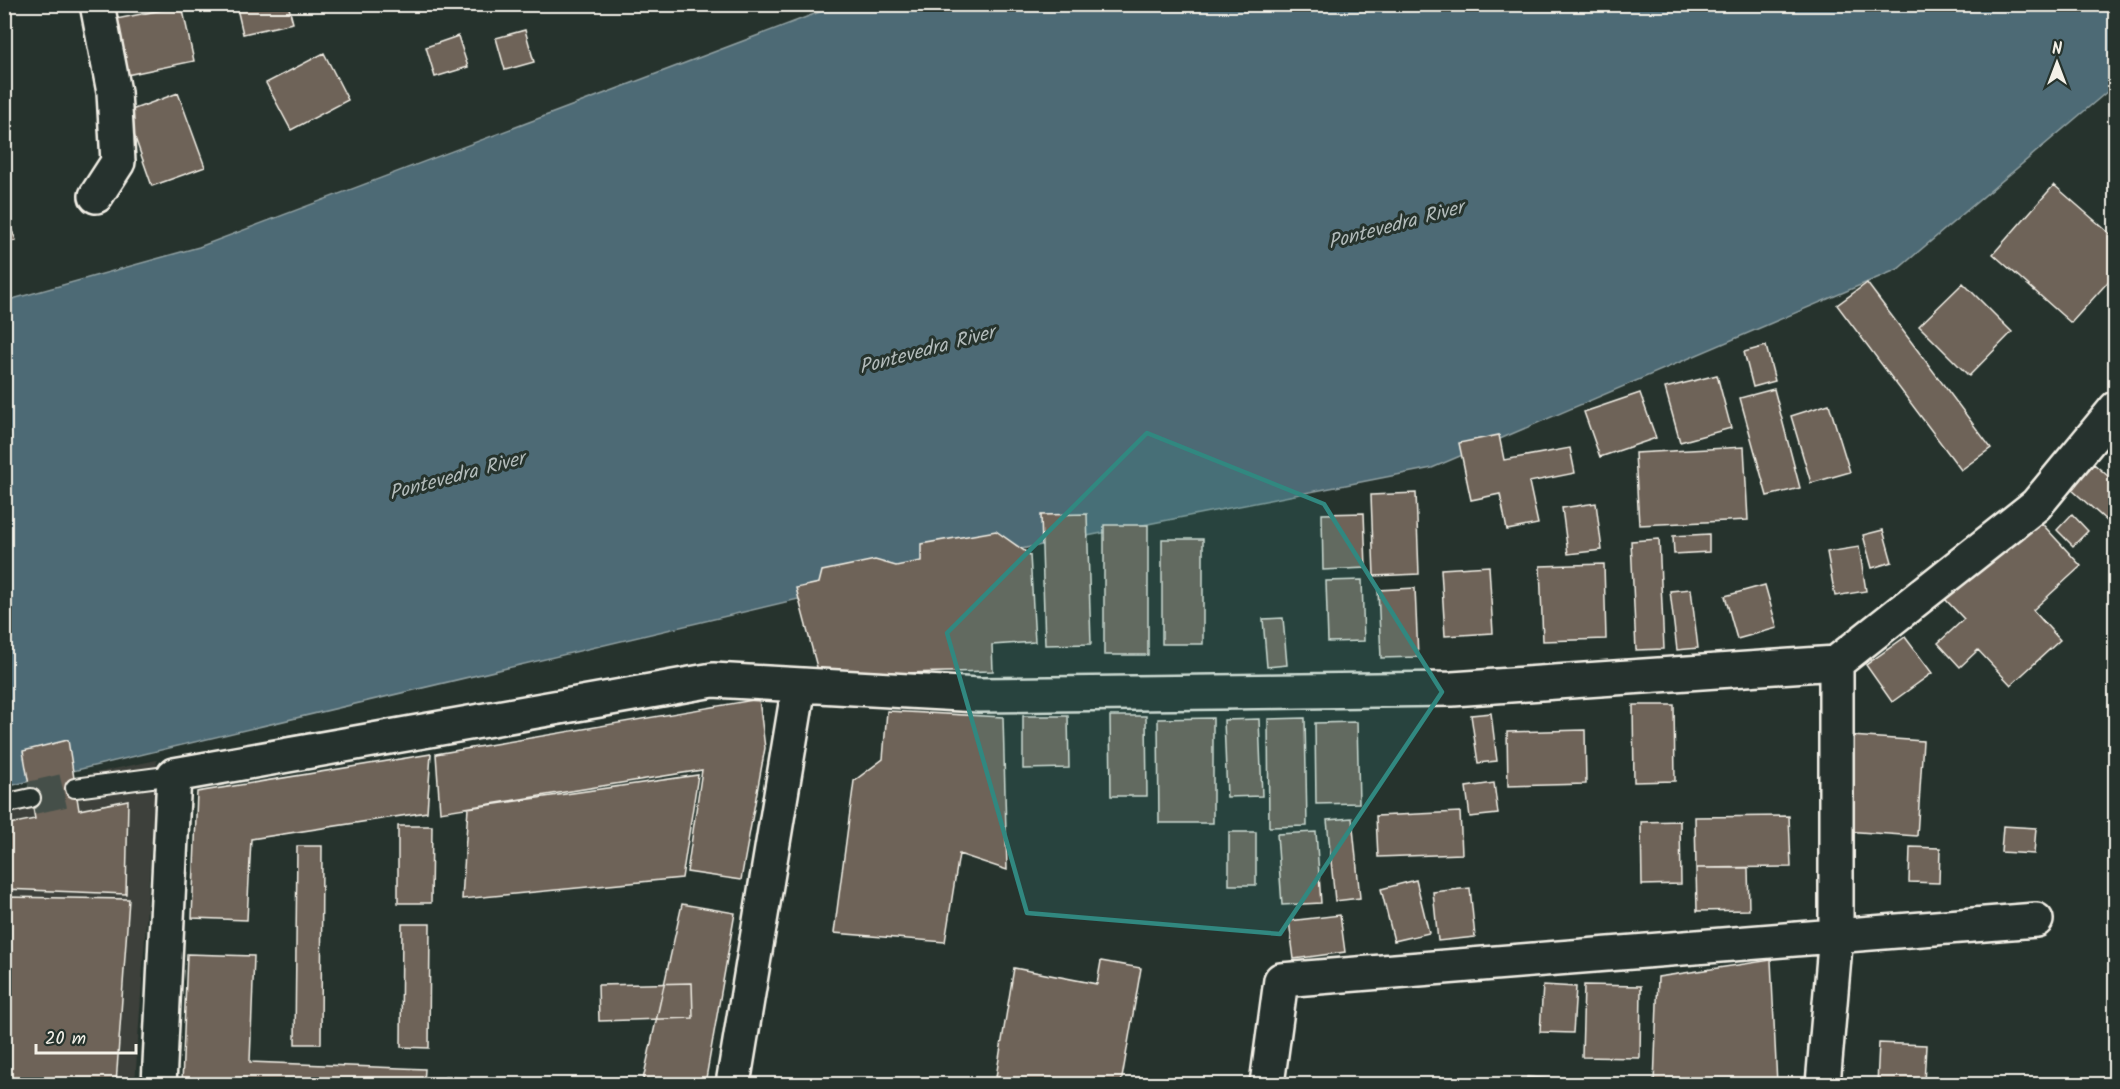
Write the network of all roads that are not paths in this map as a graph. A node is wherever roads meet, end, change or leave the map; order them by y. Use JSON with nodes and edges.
{"nodes":[{"id":1,"x":97,"y":4,"type":"edge"},
{"id":2,"x":96,"y":196,"type":"dead end"},
{"id":3,"x":2115,"y":408,"type":"edge"},
{"id":4,"x":1836,"y":663,"type":"junction"},
{"id":5,"x":799,"y":686,"type":"junction"},
{"id":6,"x":174,"y":775,"type":"junction"},
{"id":7,"x":75,"y":788,"type":"tunnel mouth"},
{"id":8,"x":31,"y":798,"type":"tunnel mouth"},
{"id":9,"x":4,"y":804,"type":"edge"},
{"id":10,"x":2036,"y":920,"type":"dead end"},
{"id":11,"x":1836,"y":934,"type":"junction"},
{"id":12,"x":159,"y":1084,"type":"edge"},
{"id":13,"x":733,"y":1084,"type":"edge"},
{"id":14,"x":1267,"y":1084,"type":"edge"},
{"id":15,"x":1823,"y":1084,"type":"edge"}],
"edges":[{"from":1,"to":2,"type":"street"},
{"from":3,"to":4,"type":"street"},
{"from":4,"to":5,"type":"street"},
{"from":4,"to":11,"type":"street"},
{"from":5,"to":6,"type":"street"},
{"from":5,"to":13,"type":"street"},
{"from":6,"to":7,"type":"lane"},
{"from":6,"to":12,"type":"street"},
{"from":8,"to":9,"type":"lane"},
{"from":10,"to":11,"type":"street"},
{"from":11,"to":14,"type":"street"},
{"from":11,"to":15,"type":"street"}]}
